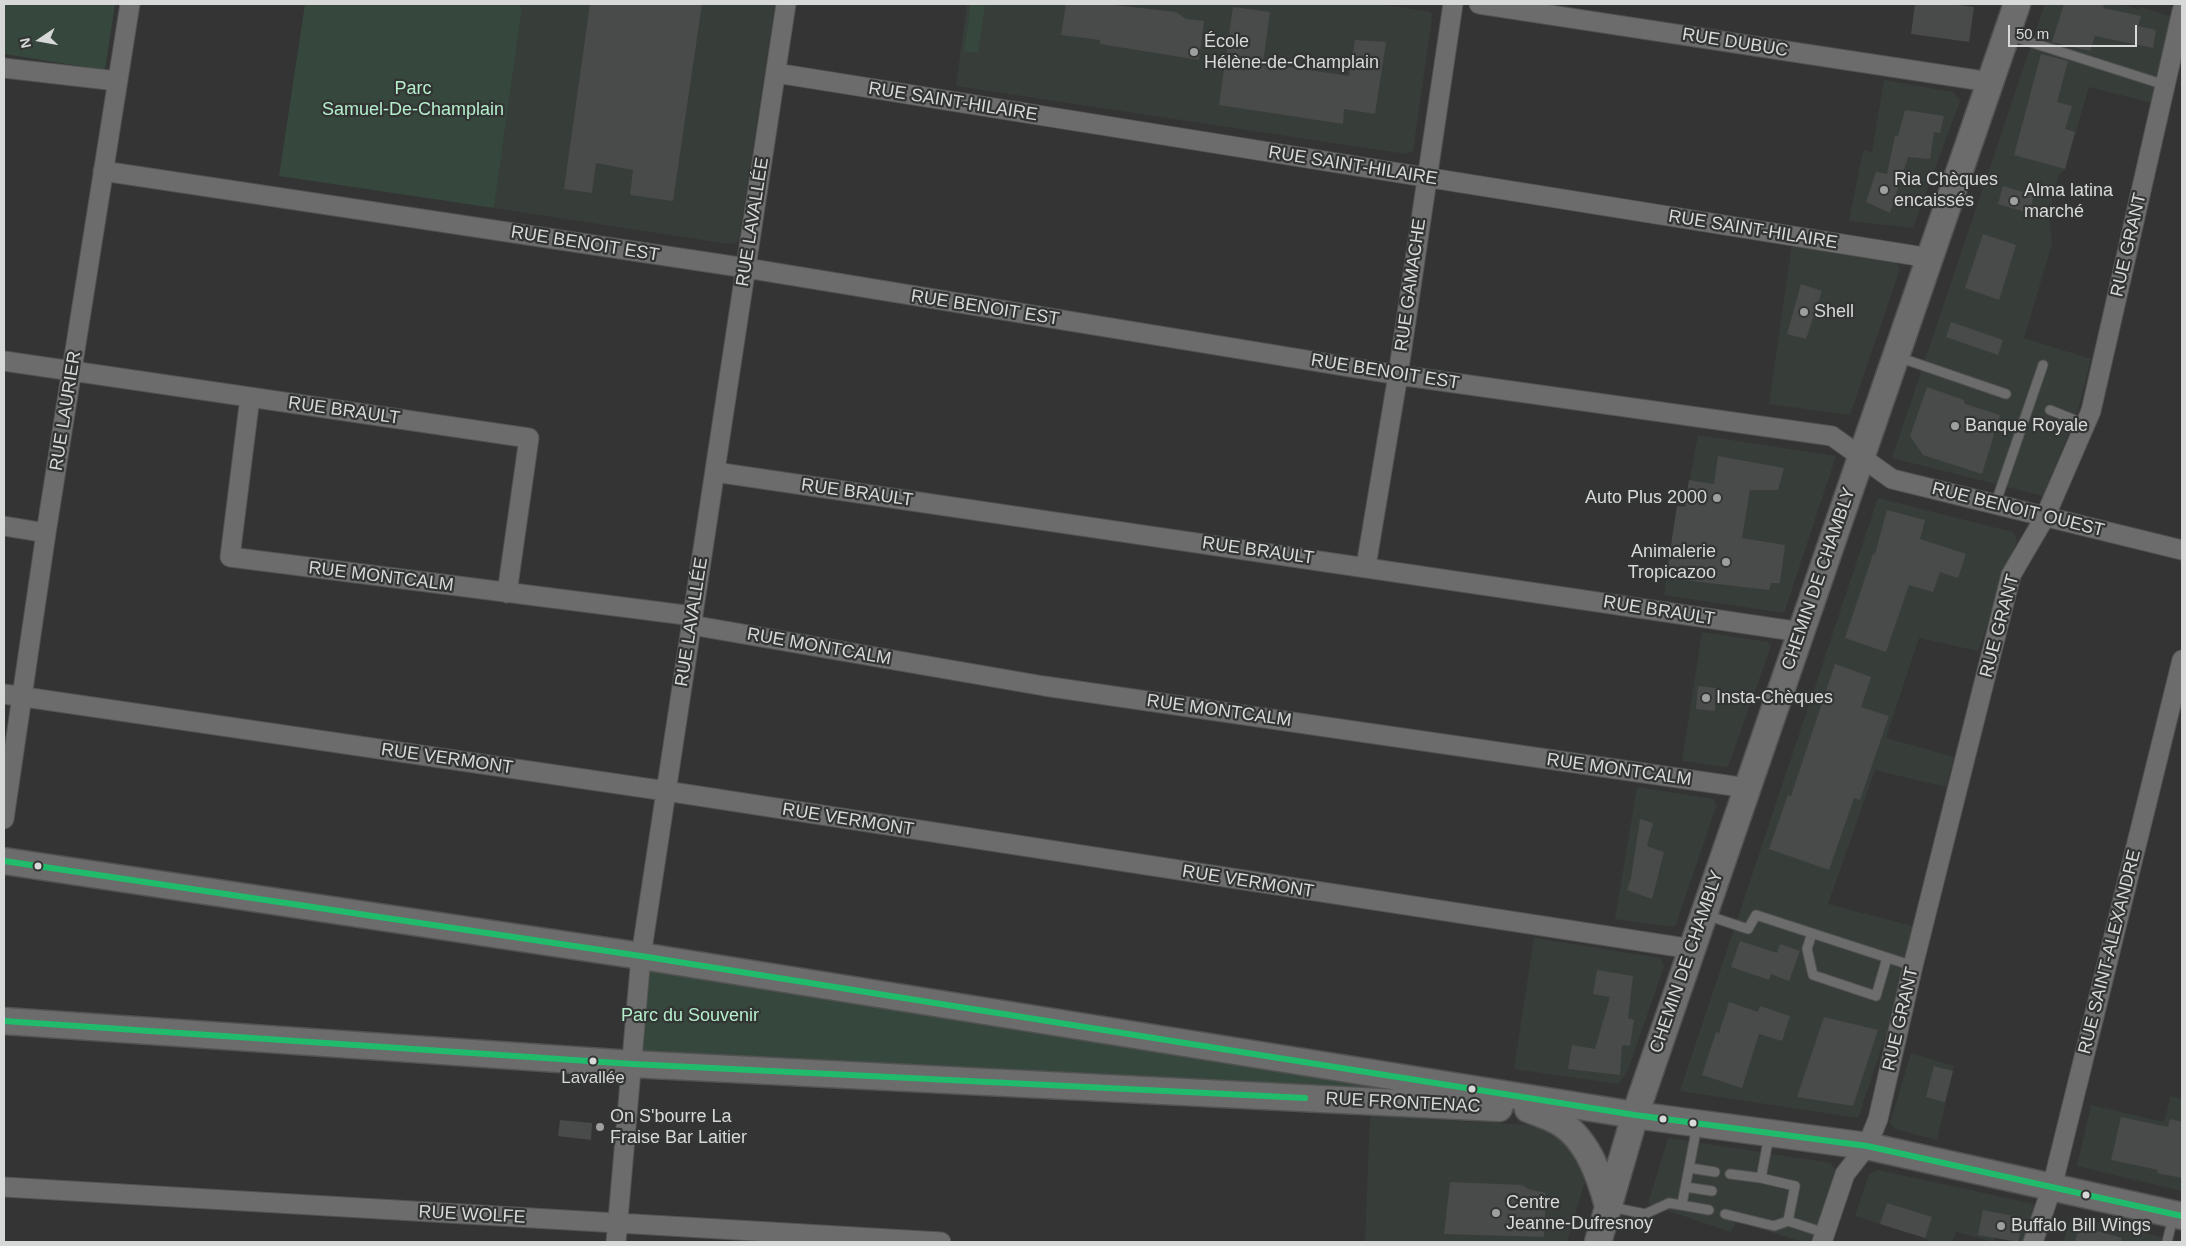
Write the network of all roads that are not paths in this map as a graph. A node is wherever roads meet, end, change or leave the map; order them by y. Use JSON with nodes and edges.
{"nodes":[{"id":1,"x":130,"y":4,"type":"edge"},
{"id":2,"x":786,"y":4,"type":"edge"},
{"id":3,"x":1453,"y":4,"type":"edge"},
{"id":4,"x":1479,"y":4,"type":"edge"},
{"id":5,"x":2017,"y":4,"type":"edge"},
{"id":6,"x":2182,"y":11,"type":"edge"},
{"id":7,"x":2006,"y":35,"type":"junction"},
{"id":8,"x":4,"y":68,"type":"edge"},
{"id":9,"x":776,"y":73,"type":"junction"},
{"id":10,"x":117,"y":81,"type":"junction"},
{"id":11,"x":1990,"y":82,"type":"junction"},
{"id":12,"x":2165,"y":86,"type":"junction"},
{"id":13,"x":103,"y":171,"type":"junction"},
{"id":14,"x":1427,"y":178,"type":"junction"},
{"id":15,"x":1930,"y":258,"type":"junction"},
{"id":16,"x":746,"y":268,"type":"junction"},
{"id":17,"x":1896,"y":356,"type":"junction"},
{"id":18,"x":4,"y":361,"type":"edge"},
{"id":19,"x":2043,"y":365,"type":"dead end"},
{"id":20,"x":72,"y":372,"type":"junction"},
{"id":21,"x":1398,"y":376,"type":"junction"},
{"id":22,"x":2006,"y":394,"type":"dead end"},
{"id":23,"x":250,"y":397,"type":"junction"},
{"id":24,"x":2050,"y":410,"type":"dead end"},
{"id":25,"x":2085,"y":424,"type":"junction"},
{"id":26,"x":1862,"y":456,"type":"junction"},
{"id":27,"x":715,"y":472,"type":"junction"},
{"id":28,"x":1995,"y":505,"type":"junction"},
{"id":29,"x":2045,"y":517,"type":"junction"},
{"id":30,"x":4,"y":526,"type":"edge"},
{"id":31,"x":46,"y":533,"type":"junction"},
{"id":32,"x":2182,"y":550,"type":"edge"},
{"id":33,"x":1366,"y":566,"type":"junction"},
{"id":34,"x":507,"y":593,"type":"junction"},
{"id":35,"x":692,"y":621,"type":"junction"},
{"id":36,"x":1801,"y":632,"type":"junction"},
{"id":37,"x":2182,"y":660,"type":"edge"},
{"id":38,"x":12,"y":695,"type":"edge"},
{"id":39,"x":1747,"y":788,"type":"junction"},
{"id":40,"x":666,"y":791,"type":"junction"},
{"id":41,"x":4,"y":819,"type":"edge"},
{"id":42,"x":4,"y":861,"type":"edge"},
{"id":43,"x":1704,"y":914,"type":"junction"},
{"id":44,"x":1812,"y":933,"type":"junction"},
{"id":45,"x":1692,"y":949,"type":"junction"},
{"id":46,"x":641,"y":956,"type":"junction"},
{"id":47,"x":1887,"y":958,"type":"junction"},
{"id":48,"x":1913,"y":966,"type":"junction"},
{"id":49,"x":4,"y":1021,"type":"edge"},
{"id":50,"x":632,"y":1064,"type":"junction"},
{"id":51,"x":1528,"y":1110,"type":"junction"},
{"id":52,"x":1635,"y":1115,"type":"junction"},
{"id":53,"x":1698,"y":1123,"type":"junction"},
{"id":54,"x":1770,"y":1133,"type":"junction"},
{"id":55,"x":1867,"y":1146,"type":"junction"},
{"id":56,"x":1690,"y":1168,"type":"junction"},
{"id":57,"x":1715,"y":1172,"type":"dead end"},
{"id":58,"x":1734,"y":1177,"type":"dead end"},
{"id":59,"x":1761,"y":1178,"type":"junction"},
{"id":60,"x":4,"y":1187,"type":"edge"},
{"id":61,"x":1686,"y":1187,"type":"junction"},
{"id":62,"x":2052,"y":1187,"type":"junction"},
{"id":63,"x":1712,"y":1191,"type":"dead end"},
{"id":64,"x":1682,"y":1204,"type":"junction"},
{"id":65,"x":1732,"y":1205,"type":"dead end"},
{"id":66,"x":1608,"y":1206,"type":"junction"},
{"id":67,"x":1709,"y":1210,"type":"dead end"},
{"id":68,"x":2178,"y":1215,"type":"edge"},
{"id":69,"x":1788,"y":1221,"type":"junction"},
{"id":70,"x":617,"y":1233,"type":"edge"},
{"id":71,"x":1823,"y":1238,"type":"edge"},
{"id":72,"x":941,"y":1242,"type":"edge"},
{"id":73,"x":1598,"y":1242,"type":"edge"},
{"id":74,"x":2033,"y":1242,"type":"edge"},
{"id":75,"x":2166,"y":1242,"type":"edge"}],
"edges":[{"from":1,"to":10,"type":"street","name":"RUE LAURIER"},
{"from":2,"to":9,"type":"street","name":"RUE LAVALLÉE"},
{"from":3,"to":14,"type":"street","name":"RUE GAMACHE"},
{"from":4,"to":11,"type":"street","name":"RUE DUBUC"},
{"from":5,"to":7,"type":"main road","name":"CHEMIN DE CHAMBLY"},
{"from":6,"to":12,"type":"street","name":"RUE GRANT"},
{"from":7,"to":11,"type":"main road","name":"CHEMIN DE CHAMBLY"},
{"from":7,"to":12,"type":"lane"},
{"from":8,"to":10,"type":"street"},
{"from":9,"to":14,"type":"street","name":"RUE SAINT-HILAIRE"},
{"from":9,"to":16,"type":"street","name":"RUE LAVALLÉE"},
{"from":10,"to":13,"type":"street","name":"RUE LAURIER"},
{"from":11,"to":15,"type":"main road","name":"CHEMIN DE CHAMBLY"},
{"from":12,"to":25,"type":"street","name":"RUE GRANT"},
{"from":13,"to":16,"type":"street","name":"RUE BENOIT EST"},
{"from":13,"to":20,"type":"street","name":"RUE LAURIER"},
{"from":14,"to":15,"type":"street","name":"RUE SAINT-HILAIRE"},
{"from":14,"to":21,"type":"street","name":"RUE GAMACHE"},
{"from":15,"to":17,"type":"main road","name":"CHEMIN DE CHAMBLY"},
{"from":16,"to":21,"type":"street","name":"RUE BENOIT EST"},
{"from":16,"to":27,"type":"street","name":"RUE LAVALLÉE"},
{"from":17,"to":22,"type":"lane"},
{"from":17,"to":26,"type":"main road","name":"CHEMIN DE CHAMBLY"},
{"from":18,"to":20,"type":"street","name":"RUE BRAULT"},
{"from":19,"to":28,"type":"lane"},
{"from":20,"to":23,"type":"street","name":"RUE BRAULT"},
{"from":20,"to":31,"type":"street","name":"RUE LAURIER"},
{"from":21,"to":26,"type":"street","name":"RUE BENOIT EST"},
{"from":21,"to":33,"type":"street","name":"RUE GAMACHE"},
{"from":23,"to":34,"type":"street","name":"RUE BRAULT"},
{"from":23,"to":34,"type":"street","name":"RUE MONTCALM"},
{"from":24,"to":25,"type":"lane"},
{"from":25,"to":29,"type":"street","name":"RUE GRANT"},
{"from":26,"to":28,"type":"street","name":"RUE BENOIT OUEST"},
{"from":26,"to":36,"type":"main road","name":"CHEMIN DE CHAMBLY"},
{"from":27,"to":33,"type":"street","name":"RUE BRAULT"},
{"from":27,"to":35,"type":"street","name":"RUE LAVALLÉE"},
{"from":28,"to":29,"type":"street","name":"RUE BENOIT OUEST"},
{"from":29,"to":32,"type":"street","name":"RUE BENOIT OUEST"},
{"from":29,"to":48,"type":"street","name":"RUE GRANT"},
{"from":30,"to":31,"type":"street"},
{"from":31,"to":38,"type":"street","name":"RUE LAURIER"},
{"from":33,"to":36,"type":"street","name":"RUE BRAULT"},
{"from":34,"to":35,"type":"street","name":"RUE MONTCALM"},
{"from":35,"to":39,"type":"street","name":"RUE MONTCALM"},
{"from":35,"to":40,"type":"street","name":"RUE LAVALLÉE"},
{"from":36,"to":39,"type":"main road","name":"CHEMIN DE CHAMBLY"},
{"from":37,"to":62,"type":"street","name":"RUE SAINT-ALEXANDRE"},
{"from":38,"to":40,"type":"street","name":"RUE VERMONT"},
{"from":38,"to":41,"type":"street","name":"RUE LAURIER"},
{"from":39,"to":43,"type":"main road","name":"CHEMIN DE CHAMBLY"},
{"from":40,"to":45,"type":"street","name":"RUE VERMONT"},
{"from":40,"to":46,"type":"street","name":"RUE LAVALLÉE"},
{"from":42,"to":46,"type":"main road"},
{"from":43,"to":44,"type":"lane"},
{"from":43,"to":45,"type":"main road","name":"CHEMIN DE CHAMBLY"},
{"from":44,"to":47,"type":"lane"},
{"from":44,"to":47,"type":"lane"},
{"from":45,"to":52,"type":"main road","name":"CHEMIN DE CHAMBLY"},
{"from":46,"to":50,"type":"street","name":"RUE LAVALLÉE"},
{"from":46,"to":52,"type":"main road"},
{"from":47,"to":48,"type":"lane"},
{"from":48,"to":55,"type":"street","name":"RUE GRANT"},
{"from":49,"to":50,"type":"main road","name":"RUE FRONTENAC"},
{"from":50,"to":51,"type":"main road","name":"RUE FRONTENAC"},
{"from":50,"to":70,"type":"street","name":"RUE LAVALLÉE"},
{"from":51,"to":52,"type":"main road","name":"RUE FRONTENAC"},
{"from":51,"to":66,"type":"main road"},
{"from":52,"to":53,"type":"main road"},
{"from":52,"to":66,"type":"main road","name":"CHEMIN DE CHAMBLY"},
{"from":53,"to":54,"type":"main road"},
{"from":53,"to":56,"type":"lane"},
{"from":54,"to":55,"type":"main road"},
{"from":54,"to":59,"type":"lane"},
{"from":55,"to":62,"type":"main road"},
{"from":55,"to":71,"type":"street","name":"RUE GRANT"},
{"from":56,"to":57,"type":"lane"},
{"from":56,"to":61,"type":"lane"},
{"from":58,"to":59,"type":"lane"},
{"from":59,"to":69,"type":"lane"},
{"from":60,"to":70,"type":"street","name":"RUE WOLFE"},
{"from":61,"to":63,"type":"lane"},
{"from":61,"to":64,"type":"lane"},
{"from":62,"to":68,"type":"main road"},
{"from":62,"to":74,"type":"street","name":"RUE SAINT-ALEXANDRE"},
{"from":64,"to":66,"type":"lane"},
{"from":64,"to":67,"type":"lane"},
{"from":65,"to":69,"type":"lane"},
{"from":66,"to":73,"type":"main road","name":"CHEMIN DE CHAMBLY"},
{"from":68,"to":75,"type":"lane"},
{"from":69,"to":71,"type":"lane"},
{"from":70,"to":72,"type":"street","name":"RUE WOLFE"}]}
